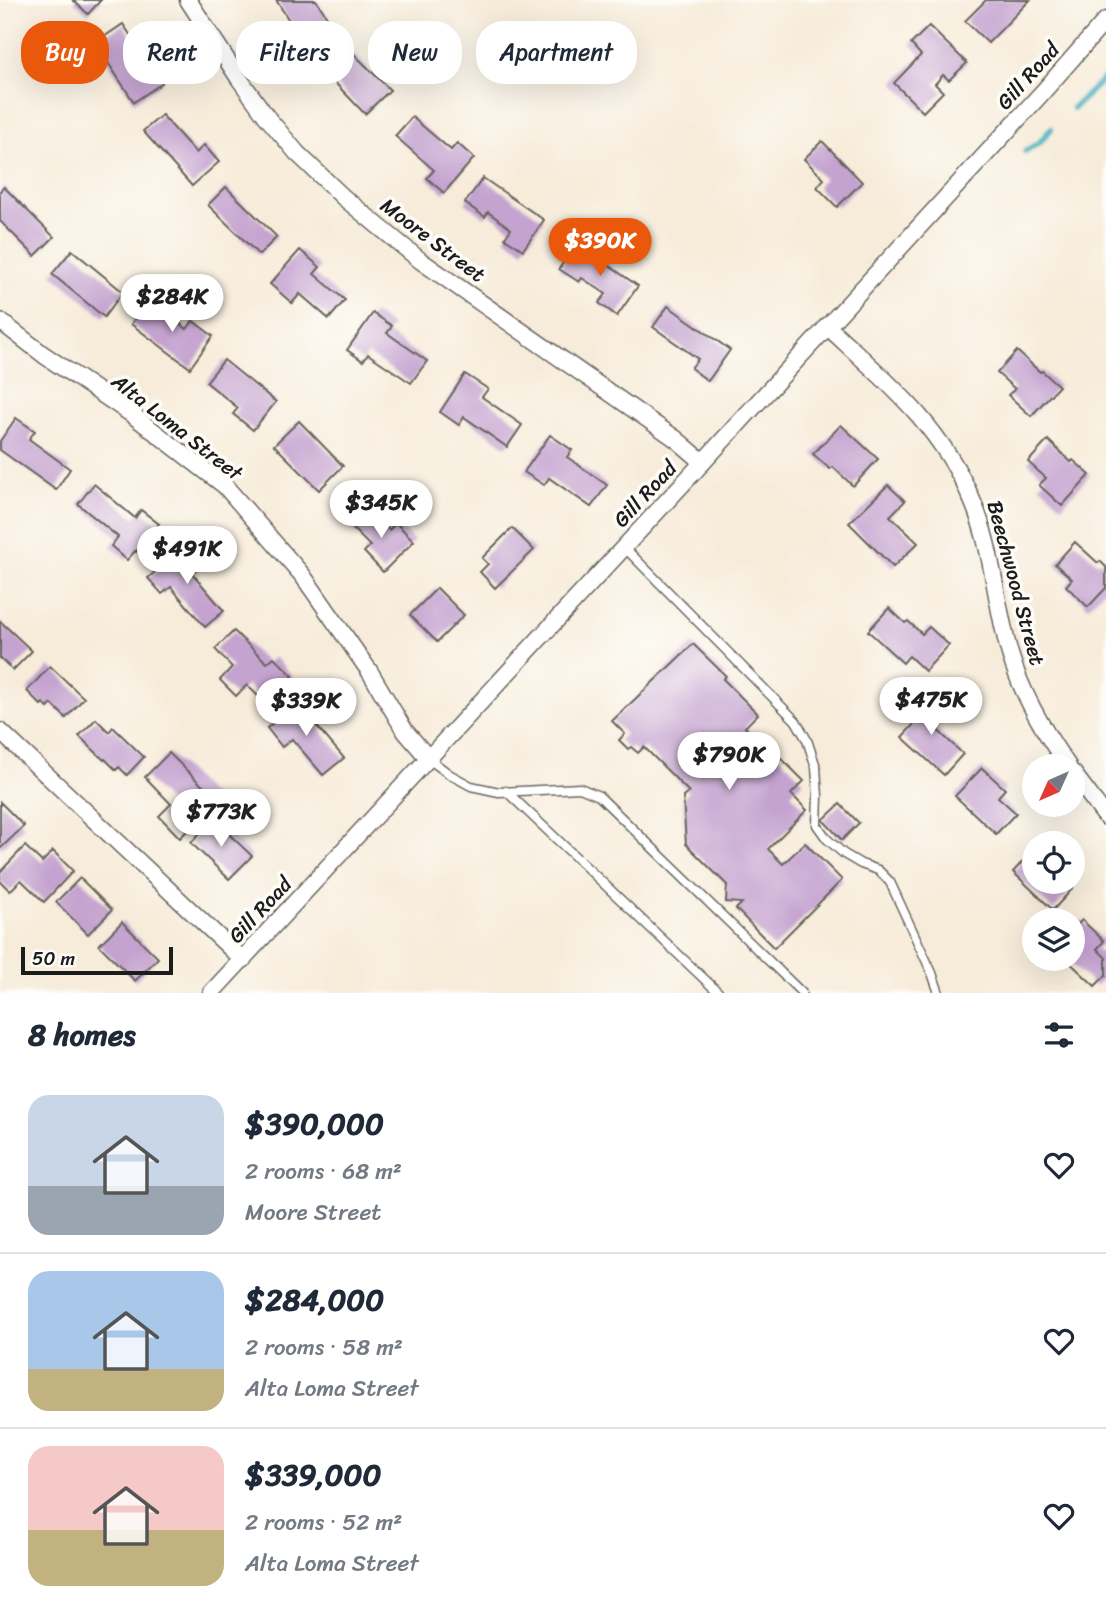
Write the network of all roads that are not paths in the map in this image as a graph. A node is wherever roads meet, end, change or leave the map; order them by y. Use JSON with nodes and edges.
{"nodes":[{"id":1,"x":188,"y":0,"type":"edge"},
{"id":2,"x":1106,"y":20,"type":"edge"},
{"id":3,"x":0,"y":321,"type":"edge"},
{"id":4,"x":827,"y":326,"type":"junction"},
{"id":5,"x":703,"y":462,"type":"junction"},
{"id":6,"x":624,"y":547,"type":"junction"},
{"id":7,"x":0,"y":732,"type":"edge"},
{"id":8,"x":1059,"y":754,"type":"edge"},
{"id":9,"x":429,"y":759,"type":"junction"},
{"id":10,"x":1085,"y":789,"type":"edge"},
{"id":11,"x":506,"y":791,"type":"junction"},
{"id":12,"x":1106,"y":817,"type":"edge"},
{"id":13,"x":243,"y":960,"type":"junction"},
{"id":14,"x":211,"y":993,"type":"edge"},
{"id":15,"x":719,"y":993,"type":"edge"},
{"id":16,"x":802,"y":993,"type":"edge"},
{"id":17,"x":939,"y":993,"type":"edge"}],
"edges":[{"from":1,"to":5,"type":"street","name":"Moore Street"},
{"from":2,"to":4,"type":"street","name":"Gill Road"},
{"from":3,"to":9,"type":"street","name":"Alta Loma Street"},
{"from":4,"to":5,"type":"street","name":"Gill Road"},
{"from":4,"to":8,"type":"street","name":"Beechwood Street"},
{"from":5,"to":6,"type":"street","name":"Gill Road"},
{"from":6,"to":9,"type":"street","name":"Gill Road"},
{"from":6,"to":17,"type":"lane"},
{"from":7,"to":13,"type":"street"},
{"from":9,"to":11,"type":"lane"},
{"from":9,"to":13,"type":"street","name":"Gill Road"},
{"from":10,"to":12,"type":"street"},
{"from":11,"to":15,"type":"lane"},
{"from":11,"to":16,"type":"lane"},
{"from":13,"to":14,"type":"street","name":"Gill Road"}]}
